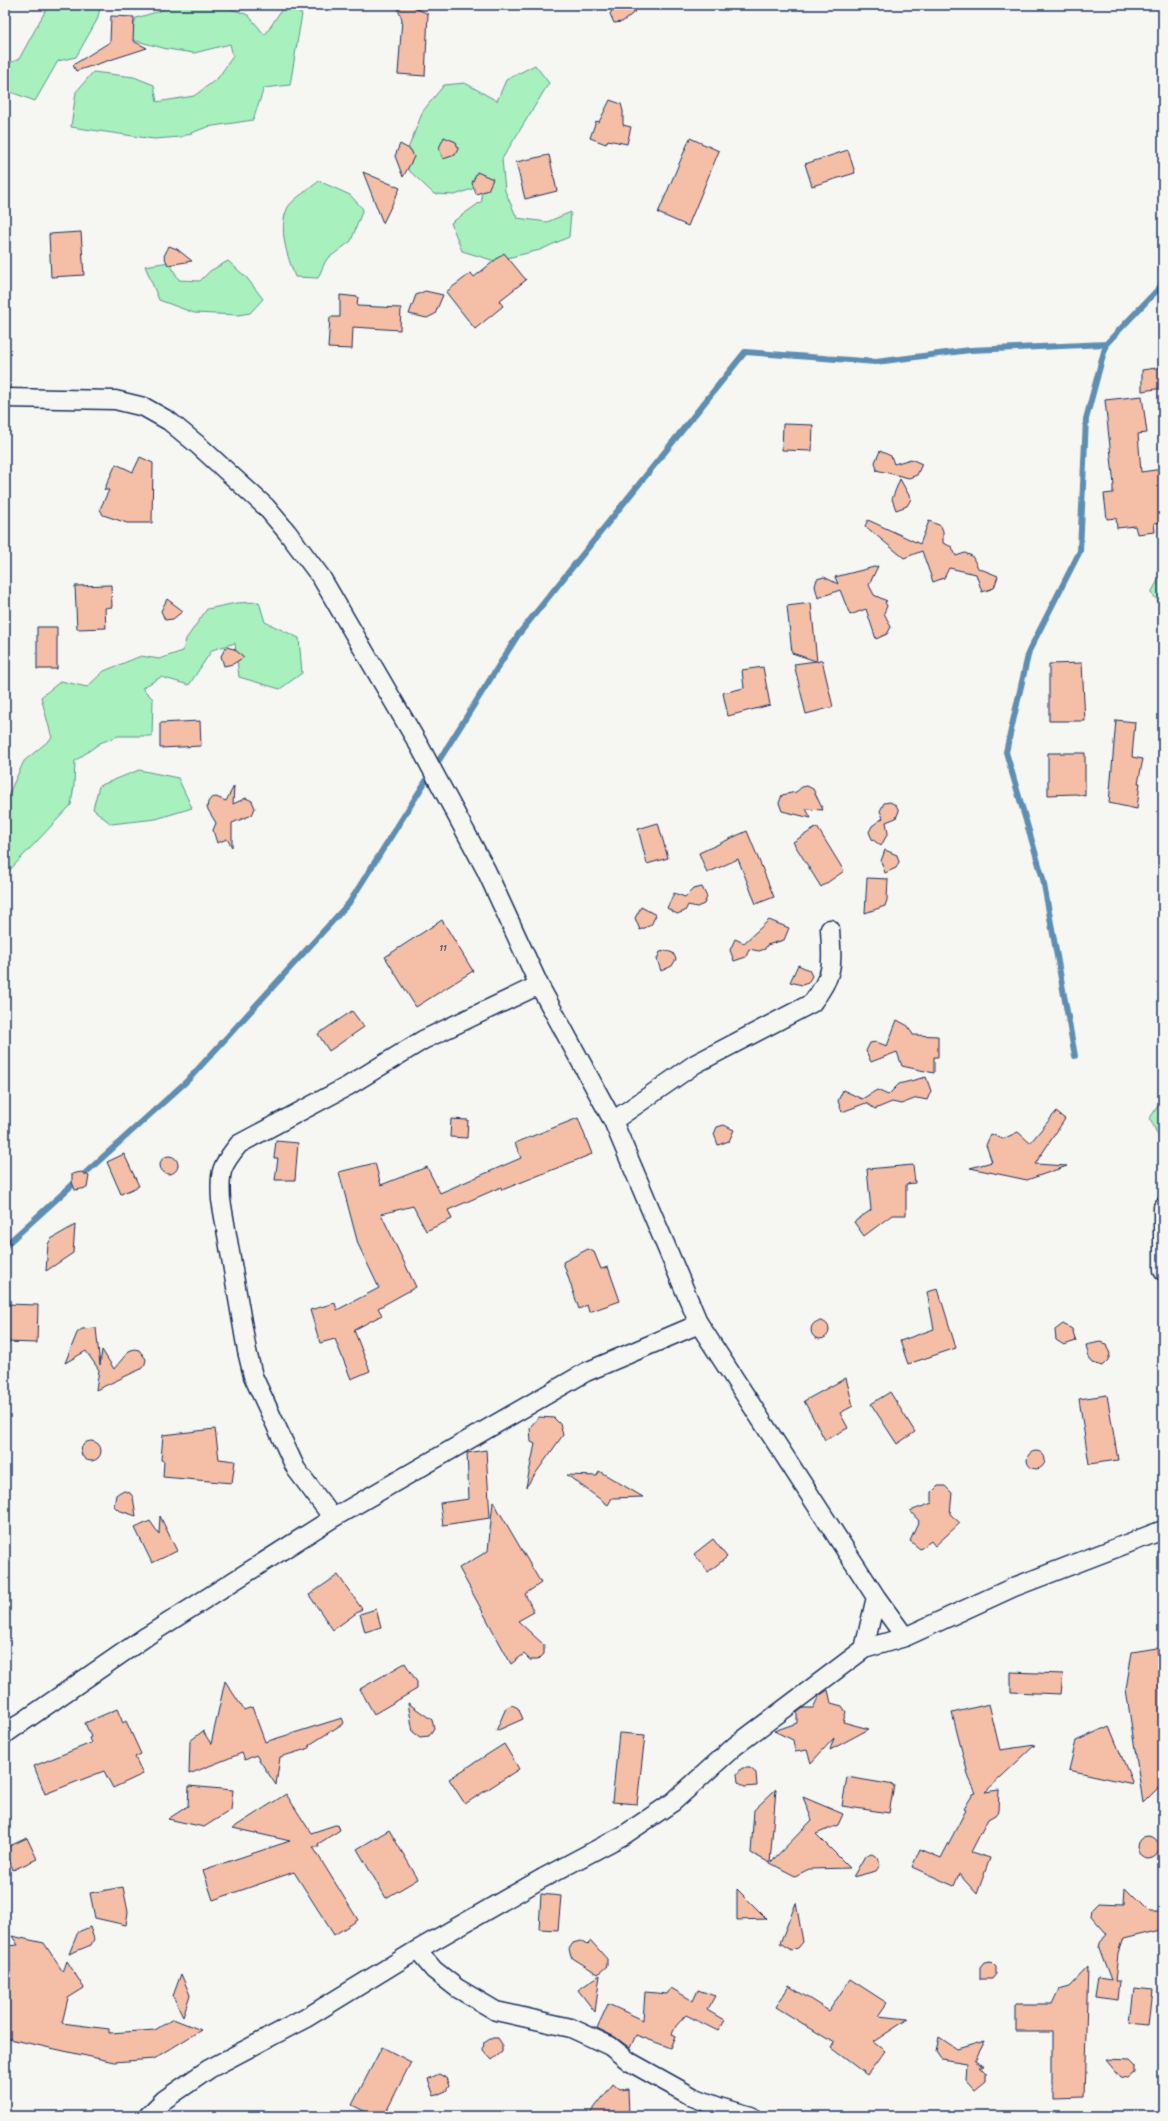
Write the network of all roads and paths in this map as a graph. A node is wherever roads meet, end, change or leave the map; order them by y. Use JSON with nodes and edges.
{"nodes":[{"id":1,"x":5,"y":398,"type":"edge"},
{"id":2,"x":830,"y":929,"type":"dead end"},
{"id":3,"x":538,"y":985,"type":"junction"},
{"id":4,"x":613,"y":1121,"type":"junction"},
{"id":5,"x":1163,"y":1207,"type":"edge"},
{"id":6,"x":1163,"y":1271,"type":"edge"},
{"id":7,"x":699,"y":1324,"type":"junction"},
{"id":8,"x":333,"y":1518,"type":"junction"},
{"id":9,"x":1163,"y":1530,"type":"edge"},
{"id":10,"x":876,"y":1597,"type":"junction"},
{"id":11,"x":905,"y":1637,"type":"junction"},
{"id":12,"x":864,"y":1649,"type":"junction"},
{"id":13,"x":5,"y":1734,"type":"edge"},
{"id":14,"x":417,"y":1950,"type":"junction"},
{"id":15,"x":148,"y":2116,"type":"edge"},
{"id":16,"x":751,"y":2116,"type":"edge"}],
"edges":[{"from":1,"to":3,"type":"street"},
{"from":2,"to":4,"type":"street"},
{"from":3,"to":4,"type":"street"},
{"from":3,"to":8,"type":"street"},
{"from":4,"to":7,"type":"street"},
{"from":5,"to":6,"type":"street"},
{"from":7,"to":8,"type":"street"},
{"from":7,"to":10,"type":"street"},
{"from":8,"to":13,"type":"street"},
{"from":9,"to":11,"type":"street"},
{"from":10,"to":11,"type":"street"},
{"from":10,"to":12,"type":"street"},
{"from":11,"to":12,"type":"street"},
{"from":12,"to":14,"type":"street"},
{"from":14,"to":15,"type":"street"},
{"from":14,"to":16,"type":"street"}]}
